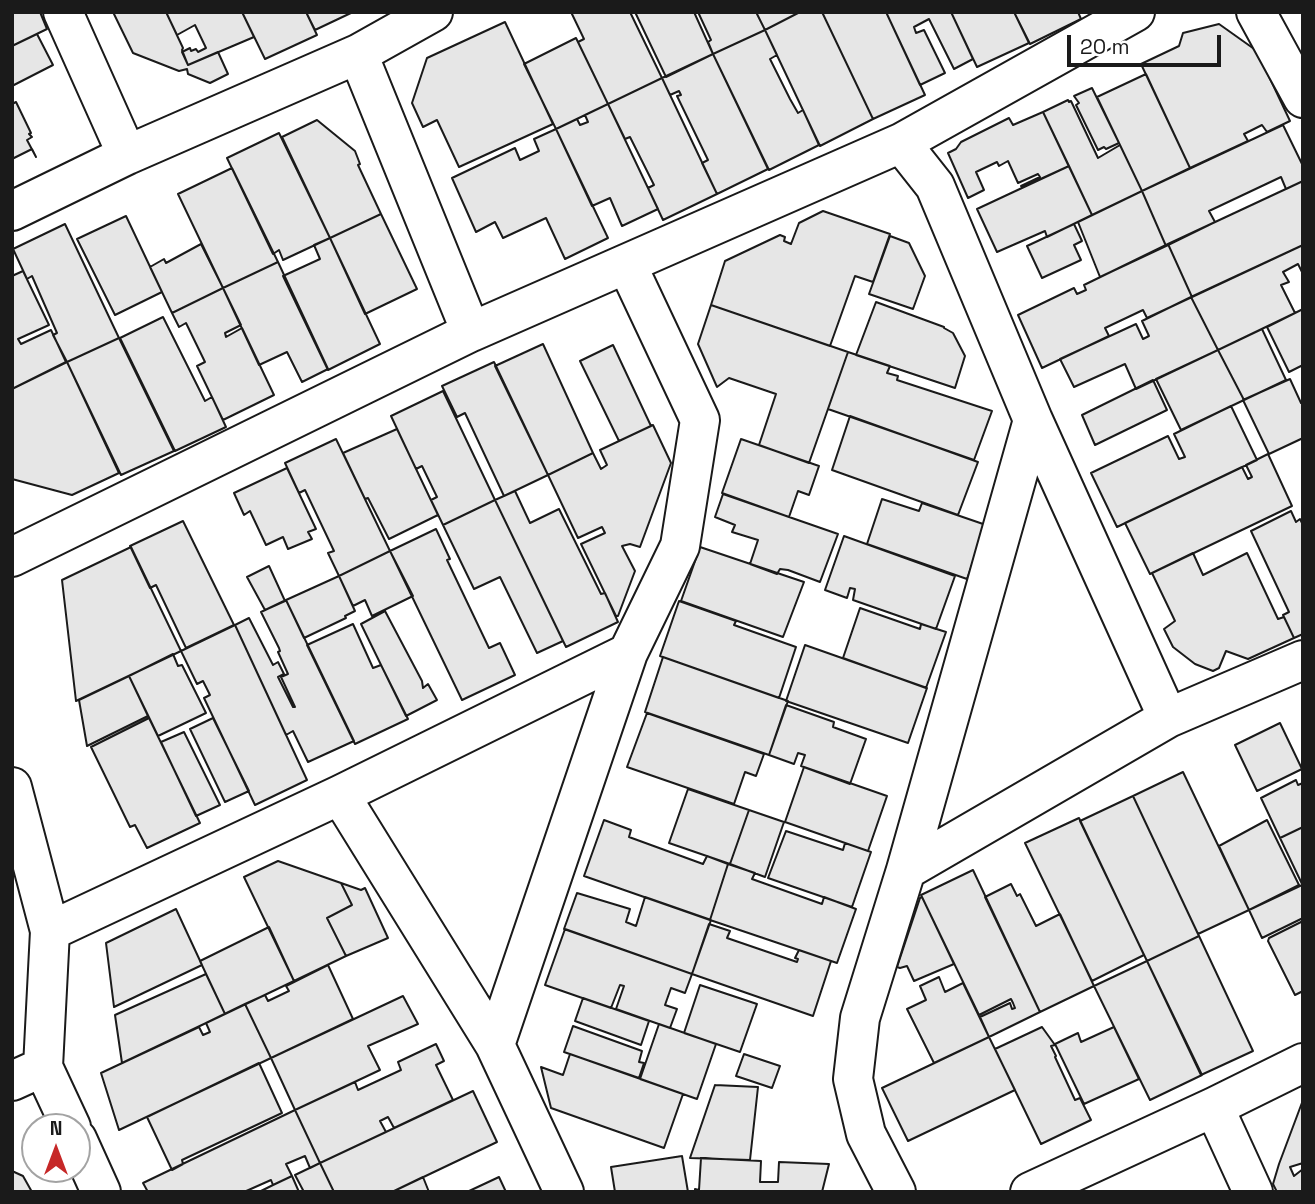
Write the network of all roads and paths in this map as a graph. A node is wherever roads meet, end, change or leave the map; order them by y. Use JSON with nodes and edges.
{"nodes":[{"id":1,"x":63,"y":12,"type":"edge"},
{"id":2,"x":433,"y":12,"type":"edge"},
{"id":3,"x":1135,"y":12,"type":"edge"},
{"id":4,"x":1256,"y":12,"type":"edge"},
{"id":5,"x":358,"y":54,"type":"junction"},
{"id":6,"x":1303,"y":98,"type":"edge"},
{"id":7,"x":901,"y":142,"type":"junction"},
{"id":8,"x":127,"y":155,"type":"junction"},
{"id":9,"x":12,"y":211,"type":"edge"},
{"id":10,"x":627,"y":265,"type":"junction"},
{"id":11,"x":471,"y":332,"type":"junction"},
{"id":12,"x":1033,"y":420,"type":"junction"},
{"id":13,"x":12,"y":557,"type":"edge"},
{"id":14,"x":628,"y":653,"type":"junction"},
{"id":15,"x":1303,"y":660,"type":"edge"},
{"id":16,"x":1168,"y":718,"type":"junction"},
{"id":17,"x":12,"y":788,"type":"edge"},
{"id":18,"x":340,"y":795,"type":"junction"},
{"id":19,"x":906,"y":870,"type":"junction"},
{"id":20,"x":50,"y":931,"type":"junction"},
{"id":21,"x":495,"y":1045,"type":"junction"},
{"id":22,"x":1303,"y":1063,"type":"edge"},
{"id":23,"x":28,"y":1074,"type":"edge"},
{"id":24,"x":1214,"y":1107,"type":"junction"},
{"id":25,"x":60,"y":1113,"type":"edge"},
{"id":26,"x":91,"y":1169,"type":"edge"},
{"id":27,"x":102,"y":1192,"type":"edge"},
{"id":28,"x":565,"y":1192,"type":"edge"},
{"id":29,"x":896,"y":1192,"type":"edge"},
{"id":30,"x":1030,"y":1192,"type":"edge"},
{"id":31,"x":1253,"y":1192,"type":"edge"}],
"edges":[{"from":1,"to":8,"type":"street"},
{"from":2,"to":5,"type":"street"},
{"from":3,"to":7,"type":"street"},
{"from":4,"to":6,"type":"street"},
{"from":5,"to":8,"type":"street"},
{"from":5,"to":11,"type":"street"},
{"from":7,"to":10,"type":"street"},
{"from":7,"to":12,"type":"street"},
{"from":8,"to":9,"type":"street"},
{"from":10,"to":11,"type":"street"},
{"from":10,"to":14,"type":"street"},
{"from":11,"to":13,"type":"street"},
{"from":12,"to":16,"type":"street"},
{"from":12,"to":19,"type":"street"},
{"from":14,"to":18,"type":"street"},
{"from":14,"to":21,"type":"street"},
{"from":15,"to":16,"type":"street"},
{"from":16,"to":19,"type":"street"},
{"from":17,"to":20,"type":"street"},
{"from":18,"to":20,"type":"street"},
{"from":18,"to":21,"type":"street"},
{"from":19,"to":29,"type":"street"},
{"from":20,"to":23,"type":"street"},
{"from":21,"to":28,"type":"street"},
{"from":22,"to":24,"type":"street"},
{"from":23,"to":25,"type":"street"},
{"from":24,"to":30,"type":"street"},
{"from":24,"to":31,"type":"street"},
{"from":26,"to":27,"type":"street"}]}
